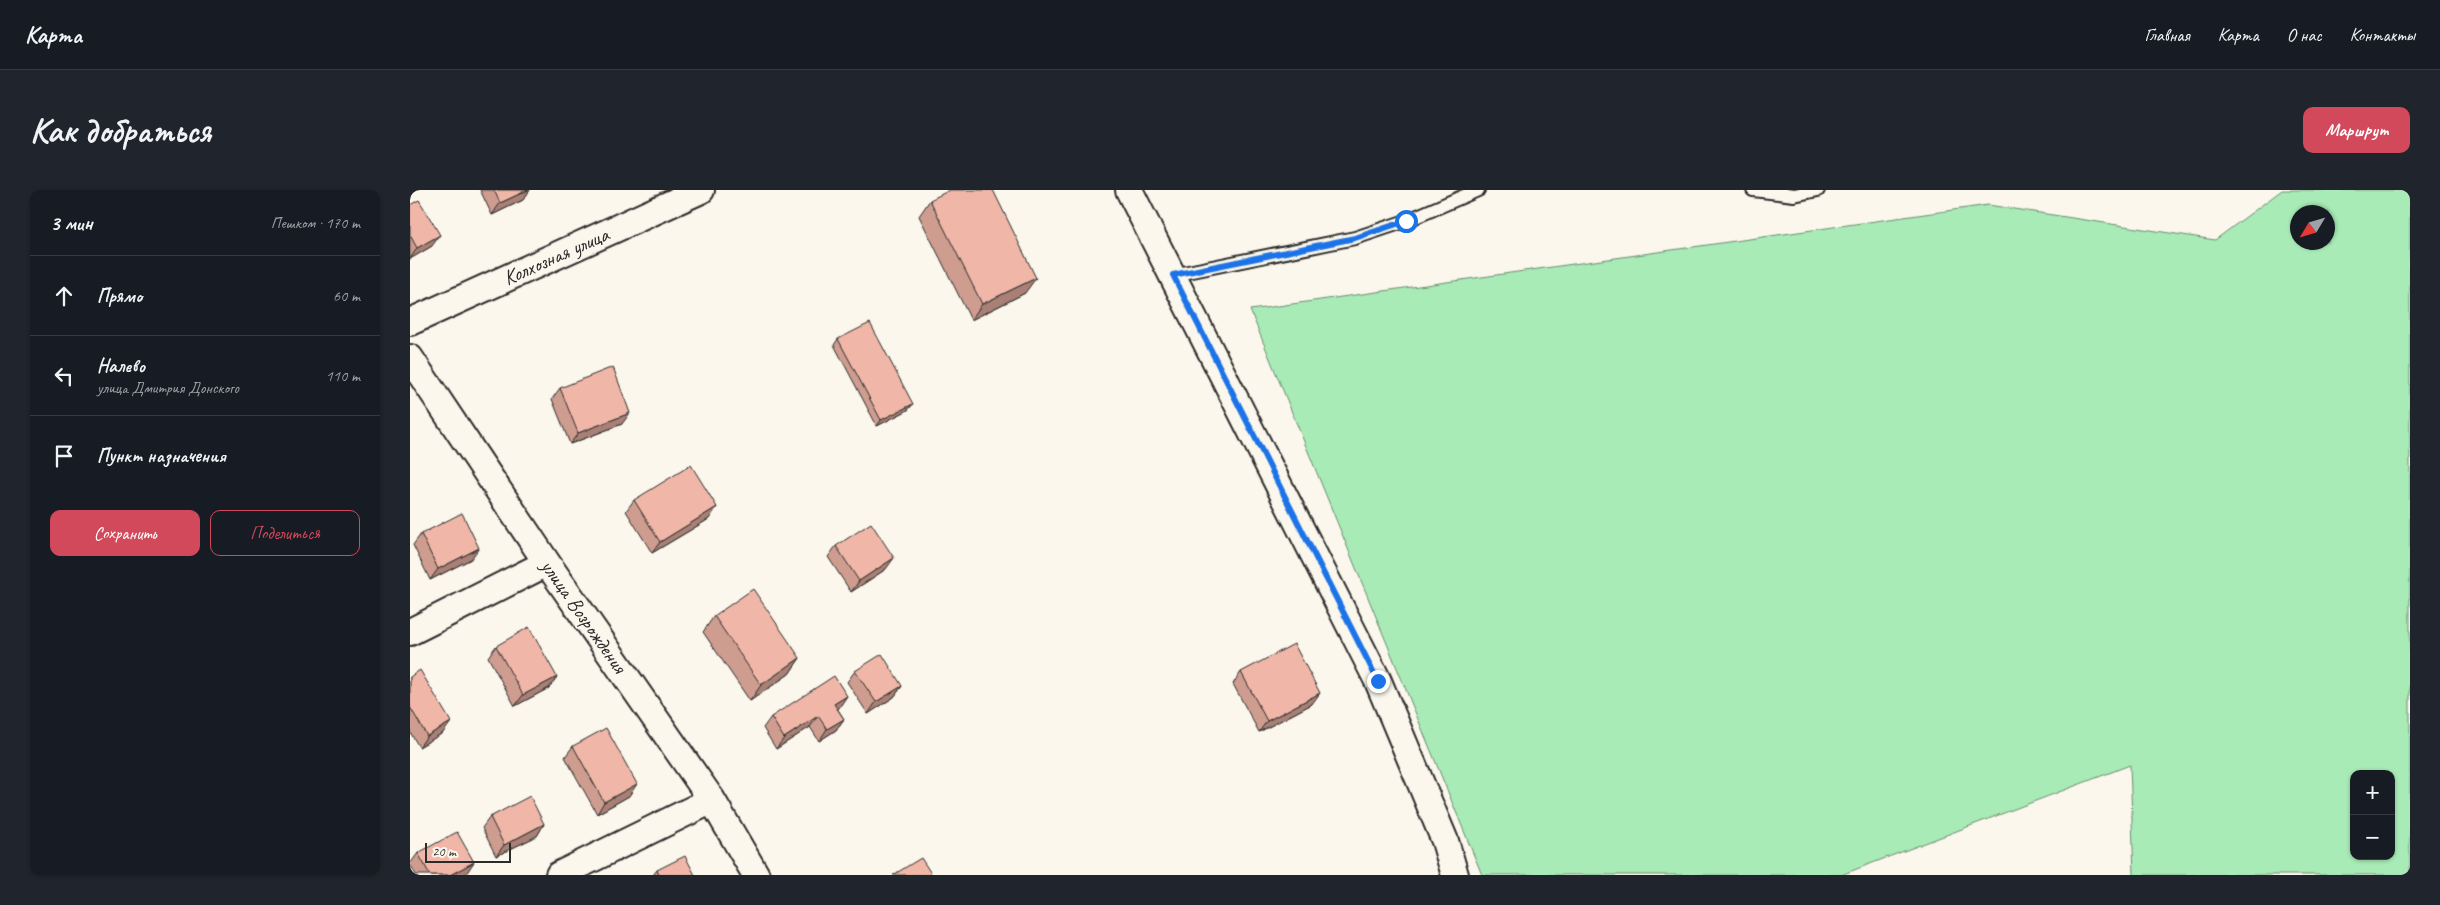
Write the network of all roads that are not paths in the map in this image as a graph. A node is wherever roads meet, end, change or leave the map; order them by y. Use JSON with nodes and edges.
{"nodes":[{"id":1,"x":701,"y":190,"type":"edge"},
{"id":2,"x":1129,"y":190,"type":"edge"},
{"id":3,"x":1478,"y":190,"type":"edge"},
{"id":4,"x":1753,"y":190,"type":"edge"},
{"id":5,"x":1818,"y":190,"type":"edge"},
{"id":6,"x":1173,"y":275,"type":"junction"},
{"id":7,"x":410,"y":322,"type":"edge"},
{"id":8,"x":410,"y":358,"type":"edge"},
{"id":9,"x":547,"y":564,"type":"junction"},
{"id":10,"x":410,"y":632,"type":"edge"},
{"id":11,"x":712,"y":800,"type":"junction"},
{"id":12,"x":559,"y":875,"type":"edge"},
{"id":13,"x":756,"y":875,"type":"edge"},
{"id":14,"x":1455,"y":875,"type":"edge"}],
"edges":[{"from":1,"to":7,"type":"street","name":"Колхозная улица"},
{"from":2,"to":6,"type":"street"},
{"from":3,"to":6,"type":"lane"},
{"from":4,"to":5,"type":"lane"},
{"from":6,"to":14,"type":"street"},
{"from":8,"to":9,"type":"street","name":"улица Возрождения"},
{"from":9,"to":10,"type":"street"},
{"from":9,"to":11,"type":"street","name":"улица Возрождения"},
{"from":11,"to":12,"type":"street"},
{"from":11,"to":13,"type":"street","name":"улица Возрождения"}]}
